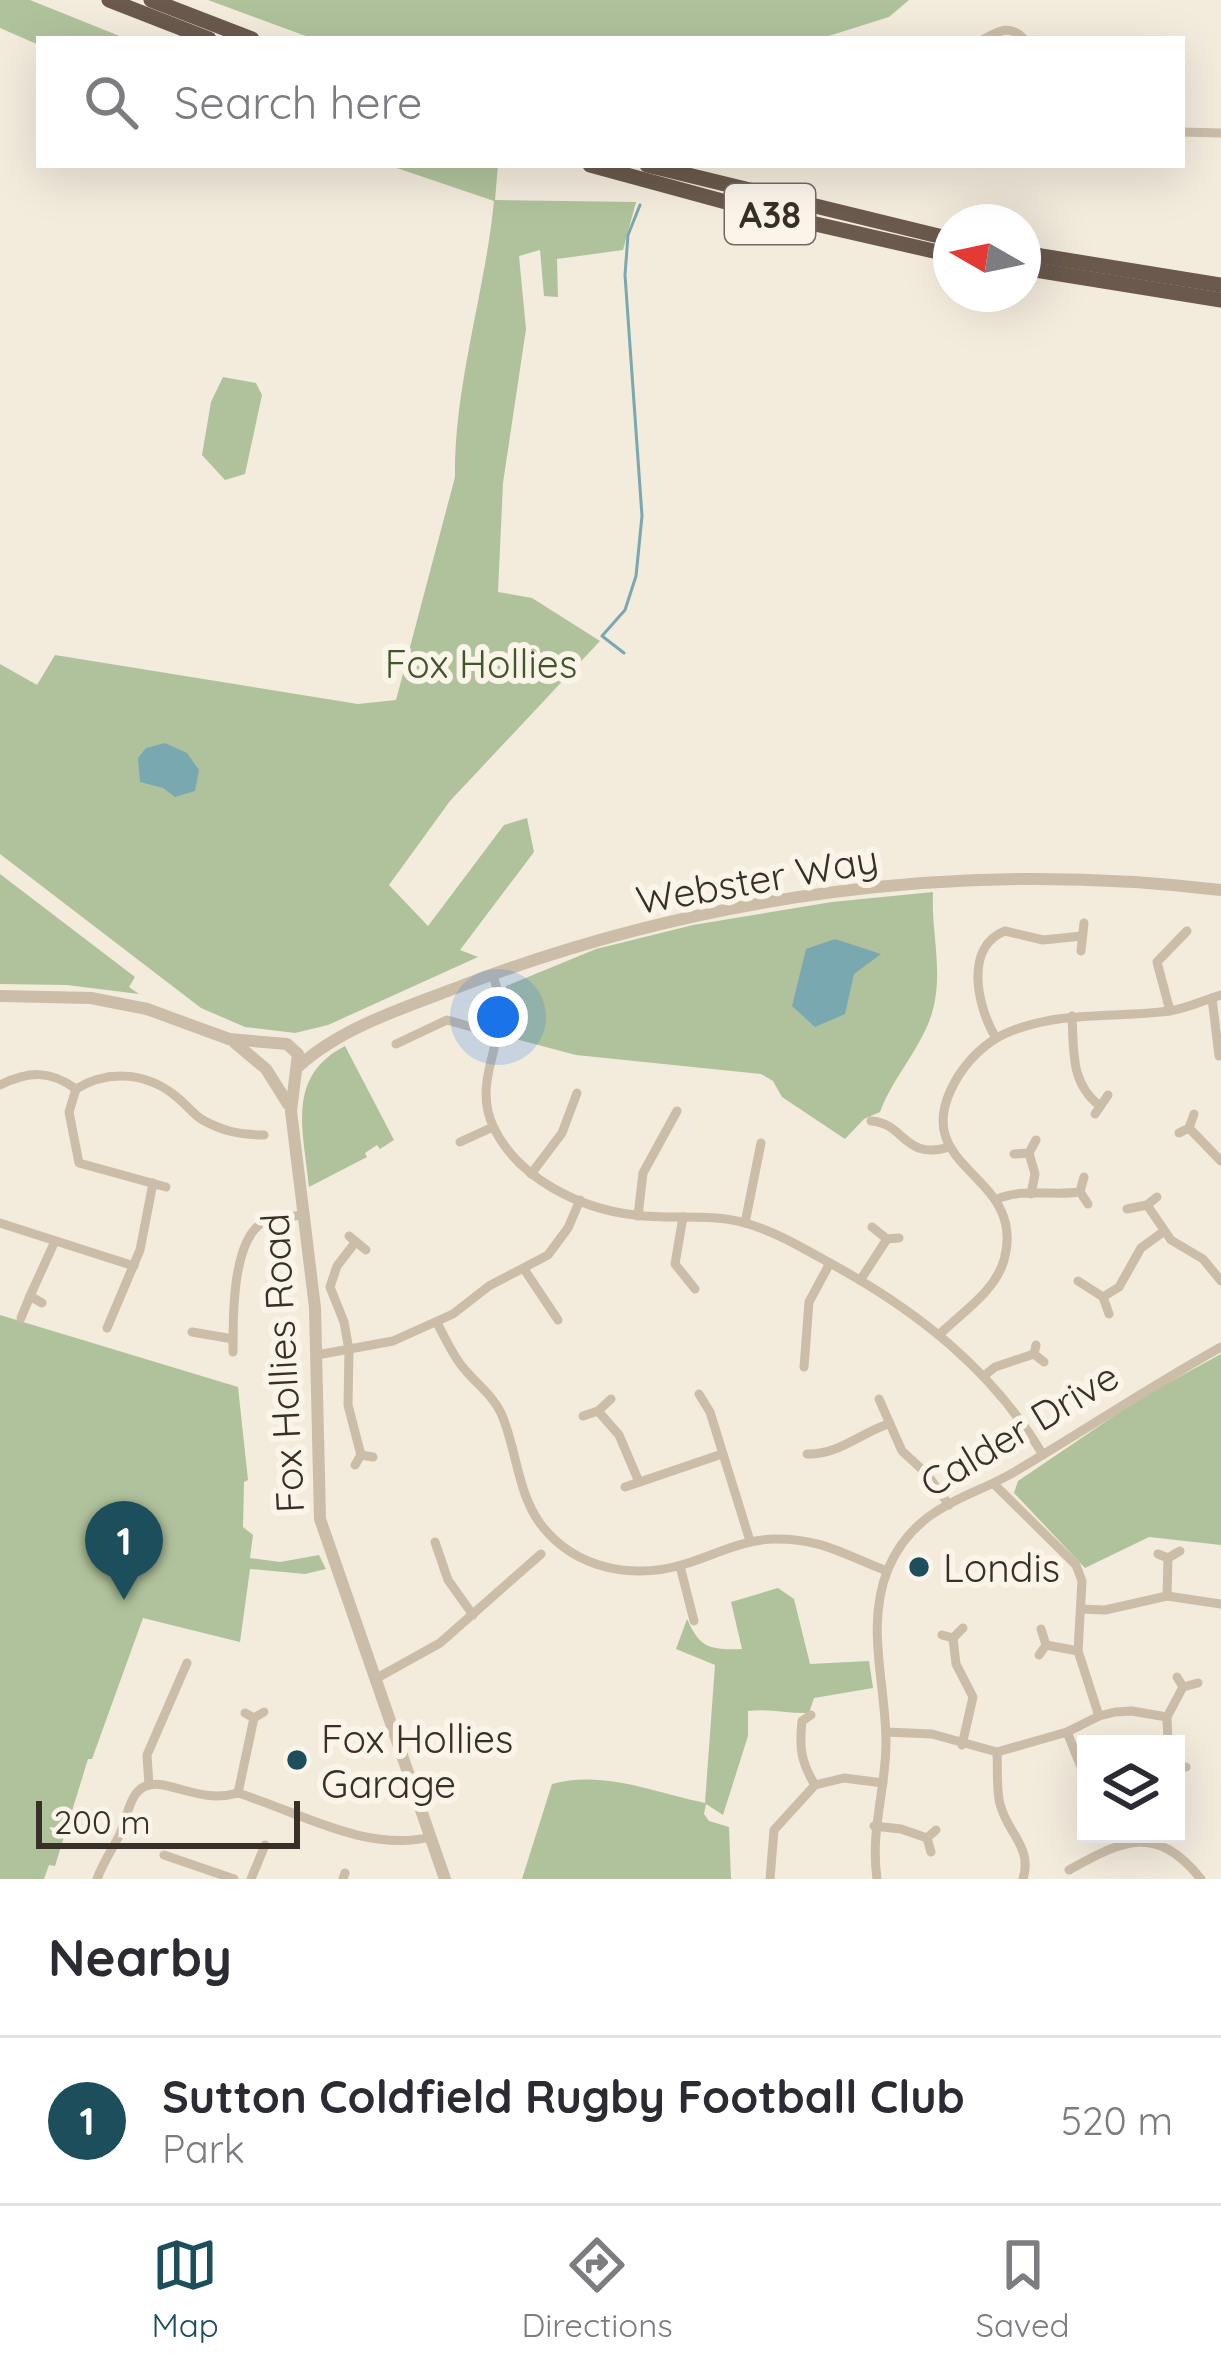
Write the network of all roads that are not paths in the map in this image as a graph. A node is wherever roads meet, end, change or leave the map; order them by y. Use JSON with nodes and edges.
{"nodes":[{"id":1,"x":110,"y":0,"type":"edge"},
{"id":2,"x":152,"y":0,"type":"edge"},
{"id":3,"x":201,"y":36,"type":"edge"},
{"id":4,"x":244,"y":36,"type":"edge"},
{"id":5,"x":989,"y":36,"type":"edge"},
{"id":6,"x":1021,"y":36,"type":"edge"},
{"id":7,"x":1185,"y":132,"type":"edge"},
{"id":8,"x":1221,"y":134,"type":"edge"},
{"id":9,"x":601,"y":168,"type":"edge"},
{"id":10,"x":659,"y":168,"type":"edge"},
{"id":11,"x":933,"y":234,"type":"edge"},
{"id":12,"x":933,"y":251,"type":"edge"},
{"id":13,"x":1041,"y":256,"type":"edge"},
{"id":14,"x":1041,"y":271,"type":"edge"},
{"id":15,"x":1221,"y":285,"type":"edge"},
{"id":16,"x":1221,"y":300,"type":"edge"},
{"id":17,"x":1221,"y":890,"type":"edge"},
{"id":18,"x":1084,"y":923,"type":"dead end"},
{"id":19,"x":1187,"y":932,"type":"dead end"},
{"id":20,"x":1162,"y":934,"type":"dead end"},
{"id":21,"x":1082,"y":937,"type":"junction"},
{"id":22,"x":1171,"y":945,"type":"junction"},
{"id":23,"x":1081,"y":951,"type":"dead end"},
{"id":24,"x":493,"y":974,"type":"junction"},
{"id":25,"x":0,"y":996,"type":"edge"},
{"id":26,"x":1216,"y":997,"type":"edge"},
{"id":27,"x":1170,"y":1011,"type":"junction"},
{"id":28,"x":1072,"y":1016,"type":"junction"},
{"id":29,"x":405,"y":1024,"type":"dead end"},
{"id":30,"x":496,"y":1034,"type":"junction"},
{"id":31,"x":411,"y":1036,"type":"junction"},
{"id":32,"x":996,"y":1038,"type":"junction"},
{"id":33,"x":229,"y":1039,"type":"junction"},
{"id":34,"x":324,"y":1043,"type":"junction"},
{"id":35,"x":280,"y":1044,"type":"junction"},
{"id":36,"x":396,"y":1044,"type":"dead end"},
{"id":37,"x":1203,"y":1047,"type":"dead end"},
{"id":38,"x":1218,"y":1052,"type":"edge"},
{"id":39,"x":298,"y":1068,"type":"junction"},
{"id":40,"x":269,"y":1073,"type":"junction"},
{"id":41,"x":0,"y":1085,"type":"edge"},
{"id":42,"x":76,"y":1089,"type":"junction"},
{"id":43,"x":1108,"y":1095,"type":"dead end"},
{"id":44,"x":560,"y":1100,"type":"dead end"},
{"id":45,"x":888,"y":1107,"type":"dead end"},
{"id":46,"x":291,"y":1111,"type":"junction"},
{"id":47,"x":661,"y":1114,"type":"dead end"},
{"id":48,"x":1194,"y":1114,"type":"dead end"},
{"id":49,"x":251,"y":1121,"type":"dead end"},
{"id":50,"x":493,"y":1127,"type":"junction"},
{"id":51,"x":250,"y":1135,"type":"junction"},
{"id":52,"x":264,"y":1135,"type":"dead end"},
{"id":53,"x":1036,"y":1140,"type":"dead end"},
{"id":54,"x":460,"y":1142,"type":"dead end"},
{"id":55,"x":761,"y":1143,"type":"dead end"},
{"id":56,"x":949,"y":1147,"type":"junction"},
{"id":57,"x":1029,"y":1153,"type":"junction"},
{"id":58,"x":1014,"y":1154,"type":"dead end"},
{"id":59,"x":760,"y":1157,"type":"junction"},
{"id":60,"x":778,"y":1159,"type":"dead end"},
{"id":61,"x":1221,"y":1161,"type":"edge"},
{"id":62,"x":531,"y":1174,"type":"junction"},
{"id":63,"x":1084,"y":1178,"type":"dead end"},
{"id":64,"x":153,"y":1183,"type":"junction"},
{"id":65,"x":166,"y":1187,"type":"dead end"},
{"id":66,"x":1081,"y":1192,"type":"junction"},
{"id":67,"x":1031,"y":1194,"type":"junction"},
{"id":68,"x":997,"y":1199,"type":"junction"},
{"id":69,"x":580,"y":1200,"type":"junction"},
{"id":70,"x":1088,"y":1204,"type":"dead end"},
{"id":71,"x":1127,"y":1209,"type":"dead end"},
{"id":72,"x":305,"y":1215,"type":"junction"},
{"id":73,"x":638,"y":1216,"type":"junction"},
{"id":74,"x":682,"y":1217,"type":"junction"},
{"id":75,"x":0,"y":1222,"type":"edge"},
{"id":76,"x":745,"y":1223,"type":"junction"},
{"id":77,"x":872,"y":1227,"type":"dead end"},
{"id":78,"x":1163,"y":1232,"type":"junction"},
{"id":79,"x":55,"y":1241,"type":"junction"},
{"id":80,"x":366,"y":1250,"type":"dead end"},
{"id":81,"x":830,"y":1263,"type":"junction"},
{"id":82,"x":675,"y":1264,"type":"junction"},
{"id":83,"x":134,"y":1266,"type":"junction"},
{"id":84,"x":662,"y":1266,"type":"dead end"},
{"id":85,"x":524,"y":1269,"type":"junction"},
{"id":86,"x":861,"y":1280,"type":"junction"},
{"id":87,"x":1078,"y":1281,"type":"dead end"},
{"id":88,"x":1221,"y":1281,"type":"edge"},
{"id":89,"x":694,"y":1289,"type":"dead end"},
{"id":90,"x":30,"y":1296,"type":"junction"},
{"id":91,"x":1103,"y":1298,"type":"junction"},
{"id":92,"x":42,"y":1303,"type":"dead end"},
{"id":93,"x":116,"y":1310,"type":"junction"},
{"id":94,"x":1109,"y":1313,"type":"dead end"},
{"id":95,"x":129,"y":1314,"type":"dead end"},
{"id":96,"x":21,"y":1318,"type":"dead end"},
{"id":97,"x":437,"y":1323,"type":"junction"},
{"id":98,"x":542,"y":1324,"type":"dead end"},
{"id":99,"x":107,"y":1328,"type":"dead end"},
{"id":100,"x":192,"y":1332,"type":"dead end"},
{"id":101,"x":939,"y":1335,"type":"junction"},
{"id":102,"x":233,"y":1339,"type":"junction"},
{"id":103,"x":791,"y":1346,"type":"dead end"},
{"id":104,"x":807,"y":1347,"type":"junction"},
{"id":105,"x":1221,"y":1347,"type":"edge"},
{"id":106,"x":349,"y":1350,"type":"junction"},
{"id":107,"x":233,"y":1352,"type":"dead end"},
{"id":108,"x":1038,"y":1354,"type":"dead end"},
{"id":109,"x":317,"y":1355,"type":"junction"},
{"id":110,"x":805,"y":1367,"type":"dead end"},
{"id":111,"x":985,"y":1375,"type":"junction"},
{"id":112,"x":699,"y":1394,"type":"dead end"},
{"id":113,"x":611,"y":1399,"type":"dead end"},
{"id":114,"x":879,"y":1399,"type":"dead end"},
{"id":115,"x":722,"y":1405,"type":"dead end"},
{"id":116,"x":709,"y":1410,"type":"junction"},
{"id":117,"x":598,"y":1411,"type":"junction"},
{"id":118,"x":583,"y":1415,"type":"dead end"},
{"id":119,"x":888,"y":1424,"type":"junction"},
{"id":120,"x":722,"y":1454,"type":"junction"},
{"id":121,"x":807,"y":1454,"type":"dead end"},
{"id":122,"x":1043,"y":1455,"type":"junction"},
{"id":123,"x":363,"y":1459,"type":"dead end"},
{"id":124,"x":640,"y":1482,"type":"junction"},
{"id":125,"x":994,"y":1484,"type":"junction"},
{"id":126,"x":625,"y":1486,"type":"dead end"},
{"id":127,"x":949,"y":1505,"type":"junction"},
{"id":128,"x":435,"y":1541,"type":"dead end"},
{"id":129,"x":750,"y":1541,"type":"junction"},
{"id":130,"x":1180,"y":1551,"type":"dead end"},
{"id":131,"x":456,"y":1555,"type":"dead end"},
{"id":132,"x":441,"y":1560,"type":"junction"},
{"id":133,"x":680,"y":1566,"type":"junction"},
{"id":134,"x":544,"y":1568,"type":"dead end"},
{"id":135,"x":887,"y":1571,"type":"junction"},
{"id":136,"x":1167,"y":1596,"type":"junction"},
{"id":137,"x":1221,"y":1604,"type":"edge"},
{"id":138,"x":1081,"y":1610,"type":"junction"},
{"id":139,"x":688,"y":1614,"type":"dead end"},
{"id":140,"x":473,"y":1615,"type":"junction"},
{"id":141,"x":963,"y":1628,"type":"dead end"},
{"id":142,"x":1041,"y":1629,"type":"dead end"},
{"id":143,"x":1078,"y":1652,"type":"junction"},
{"id":144,"x":166,"y":1667,"type":"dead end"},
{"id":145,"x":377,"y":1678,"type":"junction"},
{"id":146,"x":1198,"y":1683,"type":"dead end"},
{"id":147,"x":254,"y":1714,"type":"dead end"},
{"id":148,"x":789,"y":1714,"type":"dead end"},
{"id":149,"x":1099,"y":1716,"type":"junction"},
{"id":150,"x":1167,"y":1717,"type":"junction"},
{"id":151,"x":886,"y":1732,"type":"junction"},
{"id":152,"x":1067,"y":1732,"type":"junction"},
{"id":153,"x":1168,"y":1735,"type":"edge"},
{"id":154,"x":962,"y":1745,"type":"junction"},
{"id":155,"x":997,"y":1752,"type":"junction"},
{"id":156,"x":1077,"y":1761,"type":"edge"},
{"id":157,"x":883,"y":1783,"type":"junction"},
{"id":158,"x":149,"y":1785,"type":"junction"},
{"id":159,"x":815,"y":1785,"type":"junction"},
{"id":160,"x":238,"y":1793,"type":"junction"},
{"id":161,"x":874,"y":1826,"type":"junction"},
{"id":162,"x":431,"y":1837,"type":"junction"},
{"id":163,"x":1122,"y":1843,"type":"edge"},
{"id":164,"x":1155,"y":1843,"type":"edge"},
{"id":165,"x":259,"y":1850,"type":"dead end"},
{"id":166,"x":931,"y":1852,"type":"dead end"},
{"id":167,"x":170,"y":1861,"type":"dead end"},
{"id":168,"x":1069,"y":1870,"type":"dead end"},
{"id":169,"x":1024,"y":1876,"type":"edge"},
{"id":170,"x":1039,"y":1877,"type":"edge"},
{"id":171,"x":100,"y":1878,"type":"edge"},
{"id":172,"x":234,"y":1879,"type":"edge"},
{"id":173,"x":251,"y":1879,"type":"edge"},
{"id":174,"x":445,"y":1879,"type":"edge"},
{"id":175,"x":770,"y":1879,"type":"edge"},
{"id":176,"x":877,"y":1879,"type":"edge"},
{"id":177,"x":1201,"y":1879,"type":"edge"}],
"edges":[{"from":1,"to":3,"type":"highway"},
{"from":2,"to":4,"type":"highway"},
{"from":5,"to":6,"type":"street"},
{"from":7,"to":8,"type":"street"},
{"from":9,"to":12,"type":"highway","number":"A38"},
{"from":10,"to":11,"type":"highway","number":"A38"},
{"from":13,"to":15,"type":"highway"},
{"from":14,"to":16,"type":"highway"},
{"from":17,"to":24,"type":"street","name":"Webster Way"},
{"from":18,"to":21,"type":"street"},
{"from":19,"to":22,"type":"street"},
{"from":20,"to":22,"type":"street"},
{"from":21,"to":23,"type":"street"},
{"from":21,"to":32,"type":"street"},
{"from":22,"to":27,"type":"street"},
{"from":24,"to":30,"type":"street"},
{"from":24,"to":34,"type":"street","name":"Webster Way"},
{"from":25,"to":33,"type":"street"},
{"from":26,"to":27,"type":"street"},
{"from":26,"to":38,"type":"street"},
{"from":27,"to":28,"type":"street"},
{"from":28,"to":32,"type":"street"},
{"from":28,"to":43,"type":"street"},
{"from":29,"to":31,"type":"street"},
{"from":30,"to":31,"type":"street"},
{"from":30,"to":50,"type":"street"},
{"from":31,"to":36,"type":"street"},
{"from":32,"to":56,"type":"street"},
{"from":33,"to":35,"type":"street","name":"Webster Way"},
{"from":33,"to":40,"type":"street"},
{"from":34,"to":35,"type":"street","name":"Webster Way"},
{"from":34,"to":39,"type":"street","name":"Webster Way"},
{"from":35,"to":39,"type":"street"},
{"from":35,"to":40,"type":"street"},
{"from":37,"to":38,"type":"street"},
{"from":39,"to":40,"type":"street"},
{"from":39,"to":46,"type":"street","name":"Fox Hollies Road"},
{"from":40,"to":46,"type":"street","name":"Fox Hollies Road"},
{"from":41,"to":42,"type":"street"},
{"from":42,"to":51,"type":"street"},
{"from":42,"to":64,"type":"street"},
{"from":44,"to":62,"type":"street"},
{"from":45,"to":56,"type":"street"},
{"from":46,"to":72,"type":"street","name":"Fox Hollies Road"},
{"from":47,"to":73,"type":"street"},
{"from":48,"to":61,"type":"street"},
{"from":49,"to":51,"type":"street"},
{"from":50,"to":54,"type":"street"},
{"from":50,"to":62,"type":"street"},
{"from":51,"to":52,"type":"street"},
{"from":53,"to":57,"type":"street"},
{"from":55,"to":59,"type":"street"},
{"from":56,"to":68,"type":"street"},
{"from":57,"to":58,"type":"street"},
{"from":57,"to":67,"type":"street"},
{"from":59,"to":60,"type":"street"},
{"from":59,"to":76,"type":"street"},
{"from":62,"to":69,"type":"street"},
{"from":63,"to":66,"type":"street"},
{"from":64,"to":65,"type":"street"},
{"from":64,"to":83,"type":"street"},
{"from":66,"to":67,"type":"street"},
{"from":66,"to":70,"type":"street"},
{"from":67,"to":68,"type":"street"},
{"from":68,"to":101,"type":"street"},
{"from":69,"to":73,"type":"street"},
{"from":69,"to":85,"type":"street"},
{"from":71,"to":78,"type":"street"},
{"from":72,"to":102,"type":"street"},
{"from":72,"to":109,"type":"street","name":"Fox Hollies Road"},
{"from":73,"to":74,"type":"street"},
{"from":74,"to":76,"type":"street"},
{"from":74,"to":82,"type":"street"},
{"from":75,"to":79,"type":"street"},
{"from":76,"to":81,"type":"street"},
{"from":77,"to":86,"type":"street"},
{"from":78,"to":88,"type":"street"},
{"from":78,"to":91,"type":"street"},
{"from":79,"to":83,"type":"street"},
{"from":79,"to":90,"type":"street"},
{"from":80,"to":106,"type":"street"},
{"from":81,"to":86,"type":"street"},
{"from":81,"to":104,"type":"street"},
{"from":82,"to":84,"type":"street"},
{"from":82,"to":89,"type":"street"},
{"from":83,"to":93,"type":"street"},
{"from":85,"to":97,"type":"street"},
{"from":85,"to":98,"type":"street"},
{"from":86,"to":101,"type":"street"},
{"from":87,"to":91,"type":"street"},
{"from":90,"to":92,"type":"street"},
{"from":90,"to":96,"type":"street"},
{"from":91,"to":94,"type":"street"},
{"from":93,"to":95,"type":"street"},
{"from":93,"to":99,"type":"street"},
{"from":97,"to":106,"type":"street"},
{"from":97,"to":133,"type":"street"},
{"from":100,"to":102,"type":"street"},
{"from":101,"to":111,"type":"street"},
{"from":102,"to":107,"type":"street"},
{"from":103,"to":104,"type":"street"},
{"from":104,"to":110,"type":"street"},
{"from":105,"to":122,"type":"street","name":"Calder Drive"},
{"from":106,"to":109,"type":"street"},
{"from":106,"to":123,"type":"street"},
{"from":108,"to":111,"type":"street"},
{"from":109,"to":145,"type":"street","name":"Fox Hollies Road"},
{"from":111,"to":122,"type":"street"},
{"from":112,"to":116,"type":"street"},
{"from":113,"to":117,"type":"street"},
{"from":114,"to":119,"type":"street"},
{"from":115,"to":116,"type":"street"},
{"from":116,"to":120,"type":"street"},
{"from":117,"to":118,"type":"street"},
{"from":117,"to":124,"type":"street"},
{"from":119,"to":121,"type":"street"},
{"from":119,"to":127,"type":"street"},
{"from":120,"to":124,"type":"street"},
{"from":120,"to":129,"type":"street"},
{"from":122,"to":125,"type":"street","name":"Calder Drive"},
{"from":124,"to":126,"type":"street"},
{"from":125,"to":127,"type":"street","name":"Calder Drive"},
{"from":125,"to":138,"type":"street"},
{"from":127,"to":135,"type":"street","name":"Calder Drive"},
{"from":128,"to":132,"type":"street"},
{"from":129,"to":133,"type":"street"},
{"from":129,"to":135,"type":"street"},
{"from":130,"to":136,"type":"street"},
{"from":131,"to":132,"type":"street"},
{"from":132,"to":140,"type":"street"},
{"from":133,"to":139,"type":"street"},
{"from":134,"to":140,"type":"street"},
{"from":135,"to":151,"type":"street","name":"Calder Drive"},
{"from":136,"to":137,"type":"street"},
{"from":136,"to":138,"type":"street"},
{"from":138,"to":143,"type":"street"},
{"from":140,"to":145,"type":"street"},
{"from":141,"to":154,"type":"street"},
{"from":142,"to":143,"type":"street"},
{"from":143,"to":149,"type":"street"},
{"from":144,"to":158,"type":"street"},
{"from":145,"to":162,"type":"street","name":"Fox Hollies Road"},
{"from":146,"to":150,"type":"street"},
{"from":147,"to":160,"type":"street"},
{"from":148,"to":159,"type":"street"},
{"from":149,"to":150,"type":"street"},
{"from":149,"to":152,"type":"street"},
{"from":150,"to":153,"type":"street"},
{"from":151,"to":154,"type":"street"},
{"from":151,"to":157,"type":"street","name":"Calder Drive"},
{"from":152,"to":155,"type":"street"},
{"from":152,"to":156,"type":"street"},
{"from":154,"to":155,"type":"street"},
{"from":155,"to":169,"type":"street"},
{"from":157,"to":159,"type":"street"},
{"from":157,"to":161,"type":"street","name":"Calder Drive"},
{"from":158,"to":160,"type":"street"},
{"from":158,"to":171,"type":"street"},
{"from":159,"to":175,"type":"street"},
{"from":160,"to":162,"type":"street"},
{"from":161,"to":166,"type":"street"},
{"from":161,"to":176,"type":"street","name":"Calder Drive"},
{"from":162,"to":174,"type":"street","name":"Fox Hollies Road"},
{"from":163,"to":168,"type":"street"},
{"from":164,"to":177,"type":"street"},
{"from":165,"to":173,"type":"street"},
{"from":167,"to":172,"type":"street"},
{"from":169,"to":170,"type":"street"}]}
